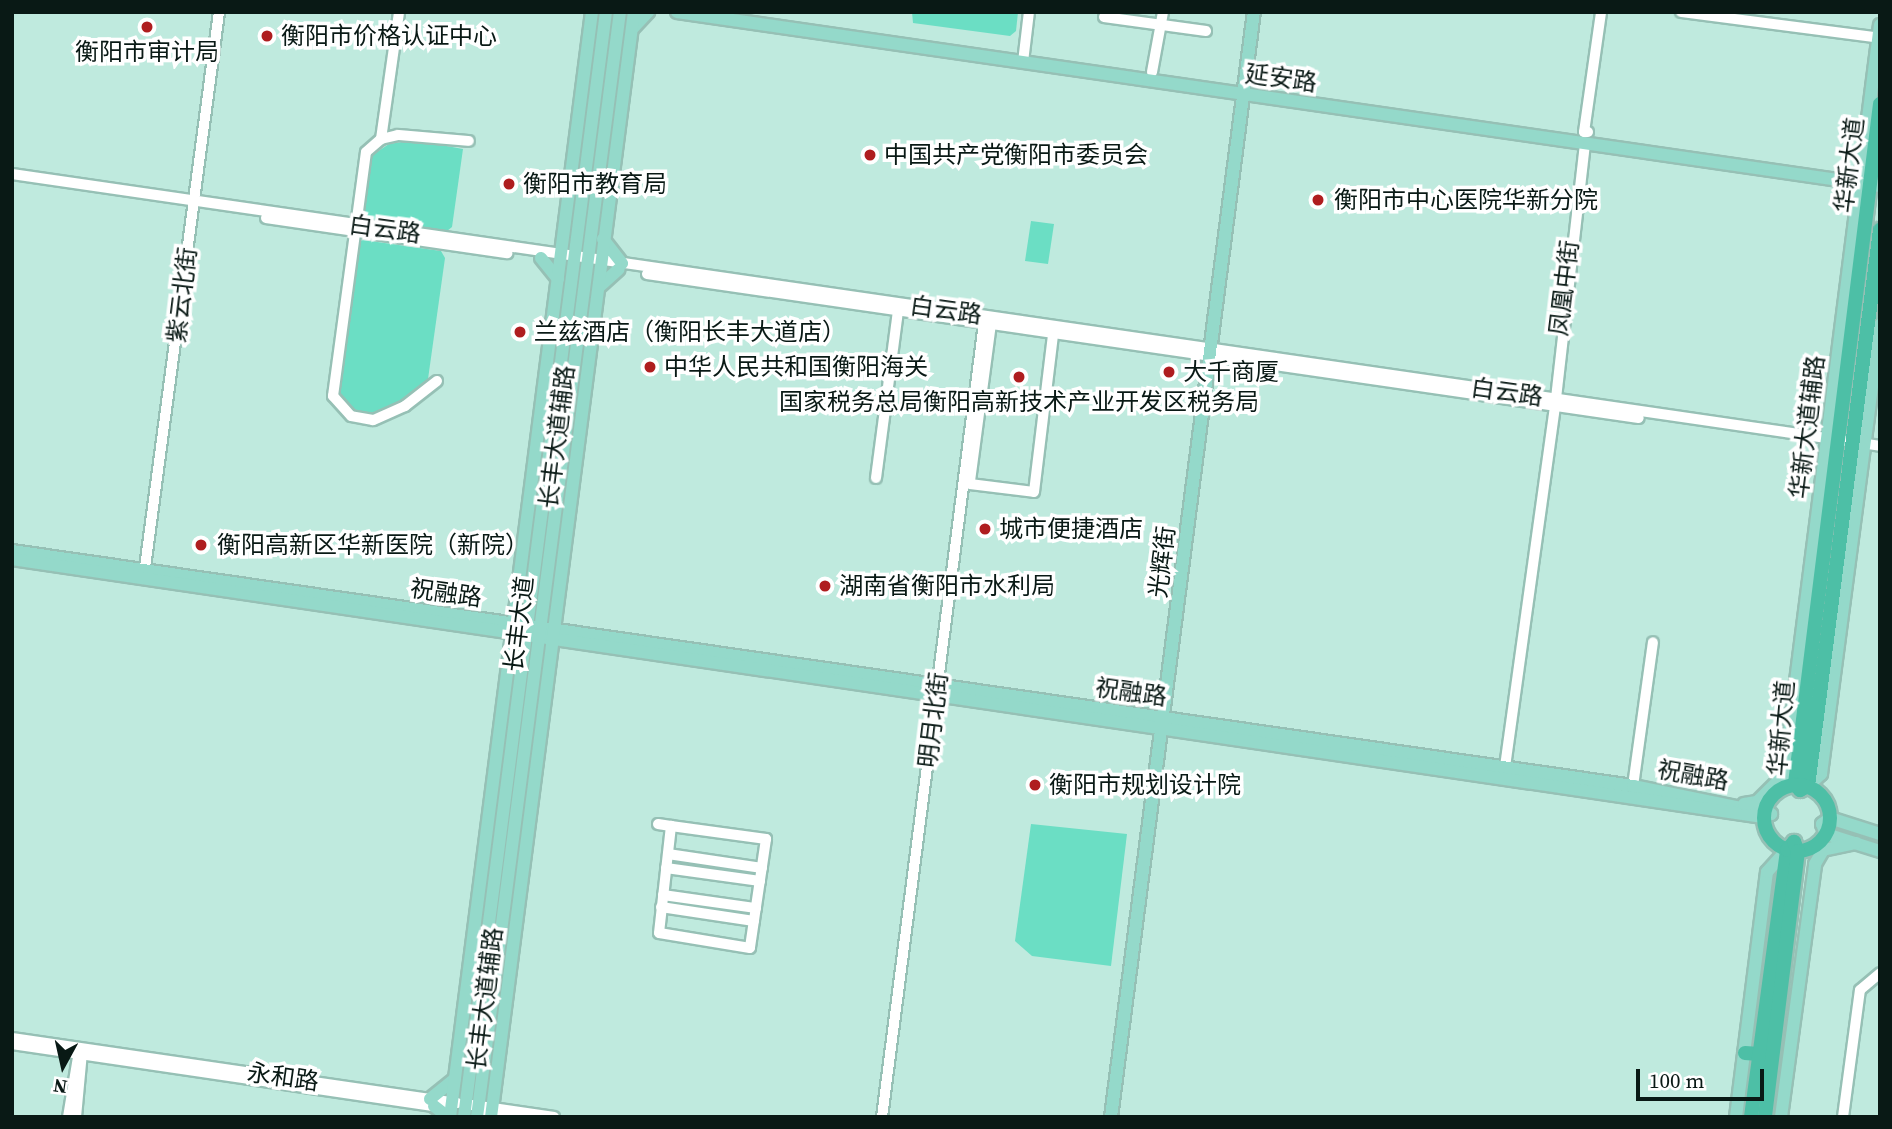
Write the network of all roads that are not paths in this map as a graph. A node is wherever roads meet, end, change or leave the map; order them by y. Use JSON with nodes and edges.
{"nodes":[{"id":1,"x":219,"y":12,"type":"edge"},
{"id":2,"x":398,"y":12,"type":"edge"},
{"id":3,"x":606,"y":12,"type":"edge"},
{"id":4,"x":620,"y":12,"type":"edge"},
{"id":5,"x":634,"y":12,"type":"edge"},
{"id":6,"x":648,"y":12,"type":"edge"},
{"id":7,"x":677,"y":12,"type":"edge"},
{"id":8,"x":736,"y":12,"type":"edge"},
{"id":9,"x":1030,"y":12,"type":"edge"},
{"id":10,"x":1163,"y":12,"type":"edge"},
{"id":11,"x":1256,"y":12,"type":"edge"},
{"id":12,"x":1603,"y":12,"type":"edge"},
{"id":13,"x":1681,"y":12,"type":"edge"},
{"id":14,"x":589,"y":15,"type":"edge"},
{"id":15,"x":1104,"y":17,"type":"dead end"},
{"id":16,"x":1161,"y":25,"type":"junction"},
{"id":17,"x":1206,"y":31,"type":"dead end"},
{"id":18,"x":1879,"y":34,"type":"edge"},
{"id":19,"x":631,"y":41,"type":"junction"},
{"id":20,"x":601,"y":49,"type":"junction"},
{"id":21,"x":1024,"y":58,"type":"junction"},
{"id":22,"x":1152,"y":72,"type":"junction"},
{"id":23,"x":1247,"y":90,"type":"junction"},
{"id":24,"x":1880,"y":104,"type":"edge"},
{"id":25,"x":380,"y":139,"type":"junction"},
{"id":26,"x":1585,"y":139,"type":"junction"},
{"id":27,"x":469,"y":141,"type":"dead end"},
{"id":28,"x":12,"y":174,"type":"edge"},
{"id":29,"x":1870,"y":180,"type":"edge"},
{"id":30,"x":12,"y":181,"type":"edge"},
{"id":31,"x":194,"y":204,"type":"junction"},
{"id":32,"x":594,"y":215,"type":"junction"},
{"id":33,"x":564,"y":227,"type":"junction"},
{"id":34,"x":353,"y":228,"type":"junction"},
{"id":35,"x":1880,"y":230,"type":"edge"},
{"id":36,"x":604,"y":241,"type":"junction"},
{"id":37,"x":544,"y":255,"type":"junction"},
{"id":38,"x":567,"y":258,"type":"junction"},
{"id":39,"x":594,"y":262,"type":"junction"},
{"id":40,"x":620,"y":266,"type":"junction"},
{"id":41,"x":558,"y":280,"type":"junction"},
{"id":42,"x":597,"y":293,"type":"junction"},
{"id":43,"x":567,"y":311,"type":"junction"},
{"id":44,"x":898,"y":311,"type":"junction"},
{"id":45,"x":987,"y":324,"type":"junction"},
{"id":46,"x":1880,"y":325,"type":"edge"},
{"id":47,"x":1053,"y":334,"type":"junction"},
{"id":48,"x":564,"y":339,"type":"junction"},
{"id":49,"x":1213,"y":353,"type":"junction"},
{"id":50,"x":547,"y":367,"type":"junction"},
{"id":51,"x":437,"y":381,"type":"dead end"},
{"id":52,"x":1553,"y":402,"type":"junction"},
{"id":53,"x":1832,"y":442,"type":"junction"},
{"id":54,"x":1859,"y":446,"type":"junction"},
{"id":55,"x":1880,"y":449,"type":"edge"},
{"id":56,"x":876,"y":478,"type":"dead end"},
{"id":57,"x":970,"y":484,"type":"junction"},
{"id":58,"x":12,"y":551,"type":"edge"},
{"id":59,"x":12,"y":559,"type":"edge"},
{"id":60,"x":144,"y":575,"type":"junction"},
{"id":61,"x":517,"y":601,"type":"junction"},
{"id":62,"x":544,"y":601,"type":"junction"},
{"id":63,"x":491,"y":626,"type":"junction"},
{"id":64,"x":554,"y":629,"type":"junction"},
{"id":65,"x":526,"y":631,"type":"junction"},
{"id":66,"x":577,"y":638,"type":"junction"},
{"id":67,"x":1653,"y":642,"type":"dead end"},
{"id":68,"x":510,"y":652,"type":"junction"},
{"id":69,"x":522,"y":666,"type":"junction"},
{"id":70,"x":549,"y":666,"type":"junction"},
{"id":71,"x":939,"y":691,"type":"junction"},
{"id":72,"x":1165,"y":724,"type":"junction"},
{"id":73,"x":1503,"y":771,"type":"junction"},
{"id":74,"x":1633,"y":786,"type":"junction"},
{"id":75,"x":1801,"y":787,"type":"junction"},
{"id":76,"x":1737,"y":804,"type":"junction"},
{"id":77,"x":1766,"y":813,"type":"junction"},
{"id":78,"x":657,"y":824,"type":"dead end"},
{"id":79,"x":1826,"y":825,"type":"junction"},
{"id":80,"x":671,"y":826,"type":"junction"},
{"id":81,"x":1880,"y":834,"type":"edge"},
{"id":82,"x":1856,"y":843,"type":"junction"},
{"id":83,"x":1793,"y":848,"type":"junction"},
{"id":84,"x":1880,"y":851,"type":"edge"},
{"id":85,"x":668,"y":854,"type":"junction"},
{"id":86,"x":511,"y":861,"type":"junction"},
{"id":87,"x":666,"y":868,"type":"junction"},
{"id":88,"x":762,"y":868,"type":"junction"},
{"id":89,"x":760,"y":881,"type":"junction"},
{"id":90,"x":663,"y":895,"type":"junction"},
{"id":91,"x":661,"y":907,"type":"junction"},
{"id":92,"x":756,"y":908,"type":"junction"},
{"id":93,"x":754,"y":920,"type":"junction"},
{"id":94,"x":471,"y":954,"type":"junction"},
{"id":95,"x":485,"y":956,"type":"junction"},
{"id":96,"x":1880,"y":973,"type":"edge"},
{"id":97,"x":12,"y":1038,"type":"edge"},
{"id":98,"x":12,"y":1044,"type":"edge"},
{"id":99,"x":80,"y":1052,"type":"junction"},
{"id":100,"x":1752,"y":1053,"type":"junction"},
{"id":101,"x":455,"y":1079,"type":"junction"},
{"id":102,"x":432,"y":1102,"type":"junction"},
{"id":103,"x":450,"y":1111,"type":"edge"},
{"id":104,"x":471,"y":1111,"type":"edge"},
{"id":105,"x":492,"y":1113,"type":"edge"},
{"id":106,"x":68,"y":1117,"type":"edge"},
{"id":107,"x":76,"y":1117,"type":"edge"},
{"id":108,"x":506,"y":1117,"type":"edge"},
{"id":109,"x":554,"y":1117,"type":"edge"},
{"id":110,"x":884,"y":1117,"type":"edge"},
{"id":111,"x":1111,"y":1117,"type":"edge"},
{"id":112,"x":1117,"y":1117,"type":"edge"},
{"id":113,"x":1736,"y":1117,"type":"edge"},
{"id":114,"x":1751,"y":1117,"type":"edge"},
{"id":115,"x":1765,"y":1117,"type":"edge"},
{"id":116,"x":1781,"y":1117,"type":"edge"},
{"id":117,"x":1843,"y":1117,"type":"edge"}],
"edges":[{"from":1,"to":31,"type":"street","name":"紫云北街"},
{"from":2,"to":25,"type":"street"},
{"from":3,"to":20,"type":"main road","name":"长丰大道"},
{"from":4,"to":32,"type":"main road","name":"长丰大道"},
{"from":5,"to":19,"type":"main road","name":"长丰大道辅路"},
{"from":6,"to":19,"type":"main road"},
{"from":7,"to":21,"type":"main road","name":"延安路"},
{"from":8,"to":21,"type":"main road","name":"延安路"},
{"from":9,"to":21,"type":"street"},
{"from":10,"to":16,"type":"street"},
{"from":11,"to":23,"type":"main road","name":"光辉街"},
{"from":12,"to":26,"type":"street","name":"凤凰中街"},
{"from":13,"to":18,"type":"street"},
{"from":14,"to":20,"type":"main road"},
{"from":14,"to":33,"type":"main road","name":"长丰大道辅路"},
{"from":15,"to":16,"type":"street"},
{"from":16,"to":17,"type":"street"},
{"from":16,"to":22,"type":"street"},
{"from":18,"to":29,"type":"main road"},
{"from":19,"to":36,"type":"main road","name":"长丰大道辅路"},
{"from":20,"to":38,"type":"main road","name":"长丰大道"},
{"from":21,"to":22,"type":"main road","name":"延安路"},
{"from":21,"to":23,"type":"main road","name":"延安路"},
{"from":22,"to":23,"type":"main road","name":"延安路"},
{"from":23,"to":26,"type":"main road","name":"延安路"},
{"from":23,"to":49,"type":"main road","name":"光辉街"},
{"from":24,"to":29,"type":"highway","name":"华新大道"},
{"from":25,"to":27,"type":"street"},
{"from":25,"to":34,"type":"street"},
{"from":26,"to":29,"type":"main road","name":"延安路"},
{"from":26,"to":52,"type":"street","name":"凤凰中街"},
{"from":28,"to":31,"type":"street","name":"白云路"},
{"from":29,"to":53,"type":"highway","name":"华新大道"},
{"from":30,"to":31,"type":"street","name":"白云路"},
{"from":31,"to":34,"type":"street","name":"白云路"},
{"from":31,"to":60,"type":"street","name":"紫云北街"},
{"from":32,"to":36,"type":"main road"},
{"from":32,"to":39,"type":"main road","name":"长丰大道"},
{"from":33,"to":37,"type":"main road"},
{"from":33,"to":38,"type":"main road","name":"长丰大道辅路"},
{"from":34,"to":37,"type":"street","name":"白云路"},
{"from":34,"to":51,"type":"street"},
{"from":35,"to":54,"type":"highway","name":"华新大道"},
{"from":36,"to":39,"type":"main road","name":"长丰大道辅路"},
{"from":36,"to":40,"type":"main road"},
{"from":37,"to":38,"type":"street","name":"白云路"},
{"from":37,"to":41,"type":"main road"},
{"from":38,"to":39,"type":"street","name":"白云路"},
{"from":38,"to":41,"type":"main road","name":"长丰大道辅路"},
{"from":38,"to":43,"type":"main road","name":"长丰大道"},
{"from":39,"to":40,"type":"street","name":"白云路"},
{"from":39,"to":42,"type":"main road","name":"长丰大道辅路"},
{"from":39,"to":62,"type":"main road","name":"长丰大道"},
{"from":40,"to":42,"type":"main road"},
{"from":40,"to":44,"type":"street","name":"白云路"},
{"from":40,"to":49,"type":"street","name":"白云路"},
{"from":41,"to":43,"type":"main road"},
{"from":41,"to":50,"type":"main road","name":"长丰大道辅路"},
{"from":42,"to":64,"type":"main road","name":"长丰大道辅路"},
{"from":43,"to":48,"type":"main road","name":"长丰大道"},
{"from":44,"to":45,"type":"street","name":"白云路"},
{"from":44,"to":56,"type":"street"},
{"from":45,"to":47,"type":"street","name":"白云路"},
{"from":45,"to":57,"type":"street","name":"明月北街"},
{"from":45,"to":71,"type":"street","name":"明月北街"},
{"from":46,"to":54,"type":"main road"},
{"from":47,"to":49,"type":"street","name":"白云路"},
{"from":47,"to":57,"type":"street"},
{"from":48,"to":50,"type":"main road"},
{"from":48,"to":65,"type":"main road","name":"长丰大道"},
{"from":49,"to":52,"type":"street","name":"白云路"},
{"from":49,"to":72,"type":"main road","name":"光辉街"},
{"from":50,"to":61,"type":"main road","name":"长丰大道辅路"},
{"from":52,"to":53,"type":"street","name":"白云路"},
{"from":52,"to":73,"type":"street","name":"凤凰中街"},
{"from":53,"to":54,"type":"street","name":"白云路"},
{"from":53,"to":75,"type":"highway","name":"华新大道"},
{"from":53,"to":76,"type":"main road","name":"华新大道辅路"},
{"from":54,"to":55,"type":"street","name":"白云路"},
{"from":54,"to":75,"type":"highway","name":"华新大道"},
{"from":57,"to":71,"type":"street","name":"明月北街"},
{"from":58,"to":60,"type":"main road","name":"祝融路"},
{"from":59,"to":60,"type":"main road","name":"祝融路"},
{"from":60,"to":63,"type":"main road","name":"祝融路"},
{"from":61,"to":63,"type":"main road"},
{"from":61,"to":65,"type":"main road","name":"长丰大道辅路"},
{"from":62,"to":64,"type":"main road"},
{"from":62,"to":65,"type":"main road","name":"长丰大道"},
{"from":63,"to":65,"type":"main road","name":"祝融路"},
{"from":63,"to":68,"type":"main road"},
{"from":64,"to":65,"type":"main road","name":"祝融路"},
{"from":64,"to":66,"type":"main road","name":"祝融路"},
{"from":64,"to":66,"type":"main road"},
{"from":64,"to":70,"type":"main road","name":"长丰大道辅路"},
{"from":65,"to":68,"type":"main road","name":"长丰大道辅路"},
{"from":65,"to":69,"type":"main road","name":"长丰大道"},
{"from":65,"to":86,"type":"main road","name":"长丰大道"},
{"from":66,"to":70,"type":"main road"},
{"from":66,"to":71,"type":"main road","name":"祝融路"},
{"from":67,"to":74,"type":"street"},
{"from":68,"to":69,"type":"main road"},
{"from":68,"to":94,"type":"main road","name":"长丰大道辅路"},
{"from":69,"to":86,"type":"main road","name":"长丰大道"},
{"from":70,"to":86,"type":"main road","name":"长丰大道辅路"},
{"from":71,"to":72,"type":"main road","name":"祝融路"},
{"from":71,"to":110,"type":"street","name":"明月北街"},
{"from":72,"to":73,"type":"main road","name":"祝融路"},
{"from":72,"to":111,"type":"main road","name":"光辉街"},
{"from":72,"to":112,"type":"main road","name":"光辉街"},
{"from":73,"to":74,"type":"main road","name":"祝融路"},
{"from":73,"to":77,"type":"main road","name":"祝融路"},
{"from":74,"to":76,"type":"main road","name":"祝融路"},
{"from":75,"to":77,"type":"highway"},
{"from":75,"to":79,"type":"highway"},
{"from":76,"to":77,"type":"main road","name":"祝融路"},
{"from":77,"to":83,"type":"highway"},
{"from":78,"to":80,"type":"street"},
{"from":79,"to":81,"type":"main road"},
{"from":79,"to":82,"type":"main road"},
{"from":79,"to":83,"type":"highway"},
{"from":80,"to":85,"type":"street"},
{"from":80,"to":88,"type":"street"},
{"from":82,"to":84,"type":"main road"},
{"from":82,"to":116,"type":"main road"},
{"from":83,"to":100,"type":"highway"},
{"from":83,"to":115,"type":"highway"},
{"from":85,"to":87,"type":"street"},
{"from":85,"to":88,"type":"street"},
{"from":86,"to":95,"type":"main road","name":"长丰大道"},
{"from":86,"to":104,"type":"main road","name":"长丰大道"},
{"from":86,"to":105,"type":"main road","name":"长丰大道辅路"},
{"from":87,"to":89,"type":"street"},
{"from":87,"to":90,"type":"street"},
{"from":88,"to":89,"type":"street"},
{"from":89,"to":92,"type":"street"},
{"from":90,"to":91,"type":"street"},
{"from":90,"to":92,"type":"street"},
{"from":91,"to":93,"type":"street"},
{"from":91,"to":93,"type":"street"},
{"from":92,"to":93,"type":"street"},
{"from":94,"to":95,"type":"main road"},
{"from":94,"to":101,"type":"main road","name":"长丰大道辅路"},
{"from":95,"to":104,"type":"main road","name":"长丰大道"},
{"from":96,"to":117,"type":"street"},
{"from":97,"to":99,"type":"street","name":"永和路"},
{"from":98,"to":99,"type":"street","name":"永和路"},
{"from":99,"to":102,"type":"street","name":"永和路"},
{"from":99,"to":106,"type":"street"},
{"from":99,"to":107,"type":"street"},
{"from":100,"to":113,"type":"main road"},
{"from":100,"to":114,"type":"highway"},
{"from":101,"to":102,"type":"main road"},
{"from":101,"to":103,"type":"main road","name":"长丰大道辅路"},
{"from":102,"to":103,"type":"main road"},
{"from":103,"to":104,"type":"street"},
{"from":104,"to":105,"type":"street"},
{"from":105,"to":108,"type":"street"},
{"from":105,"to":109,"type":"street"}]}
